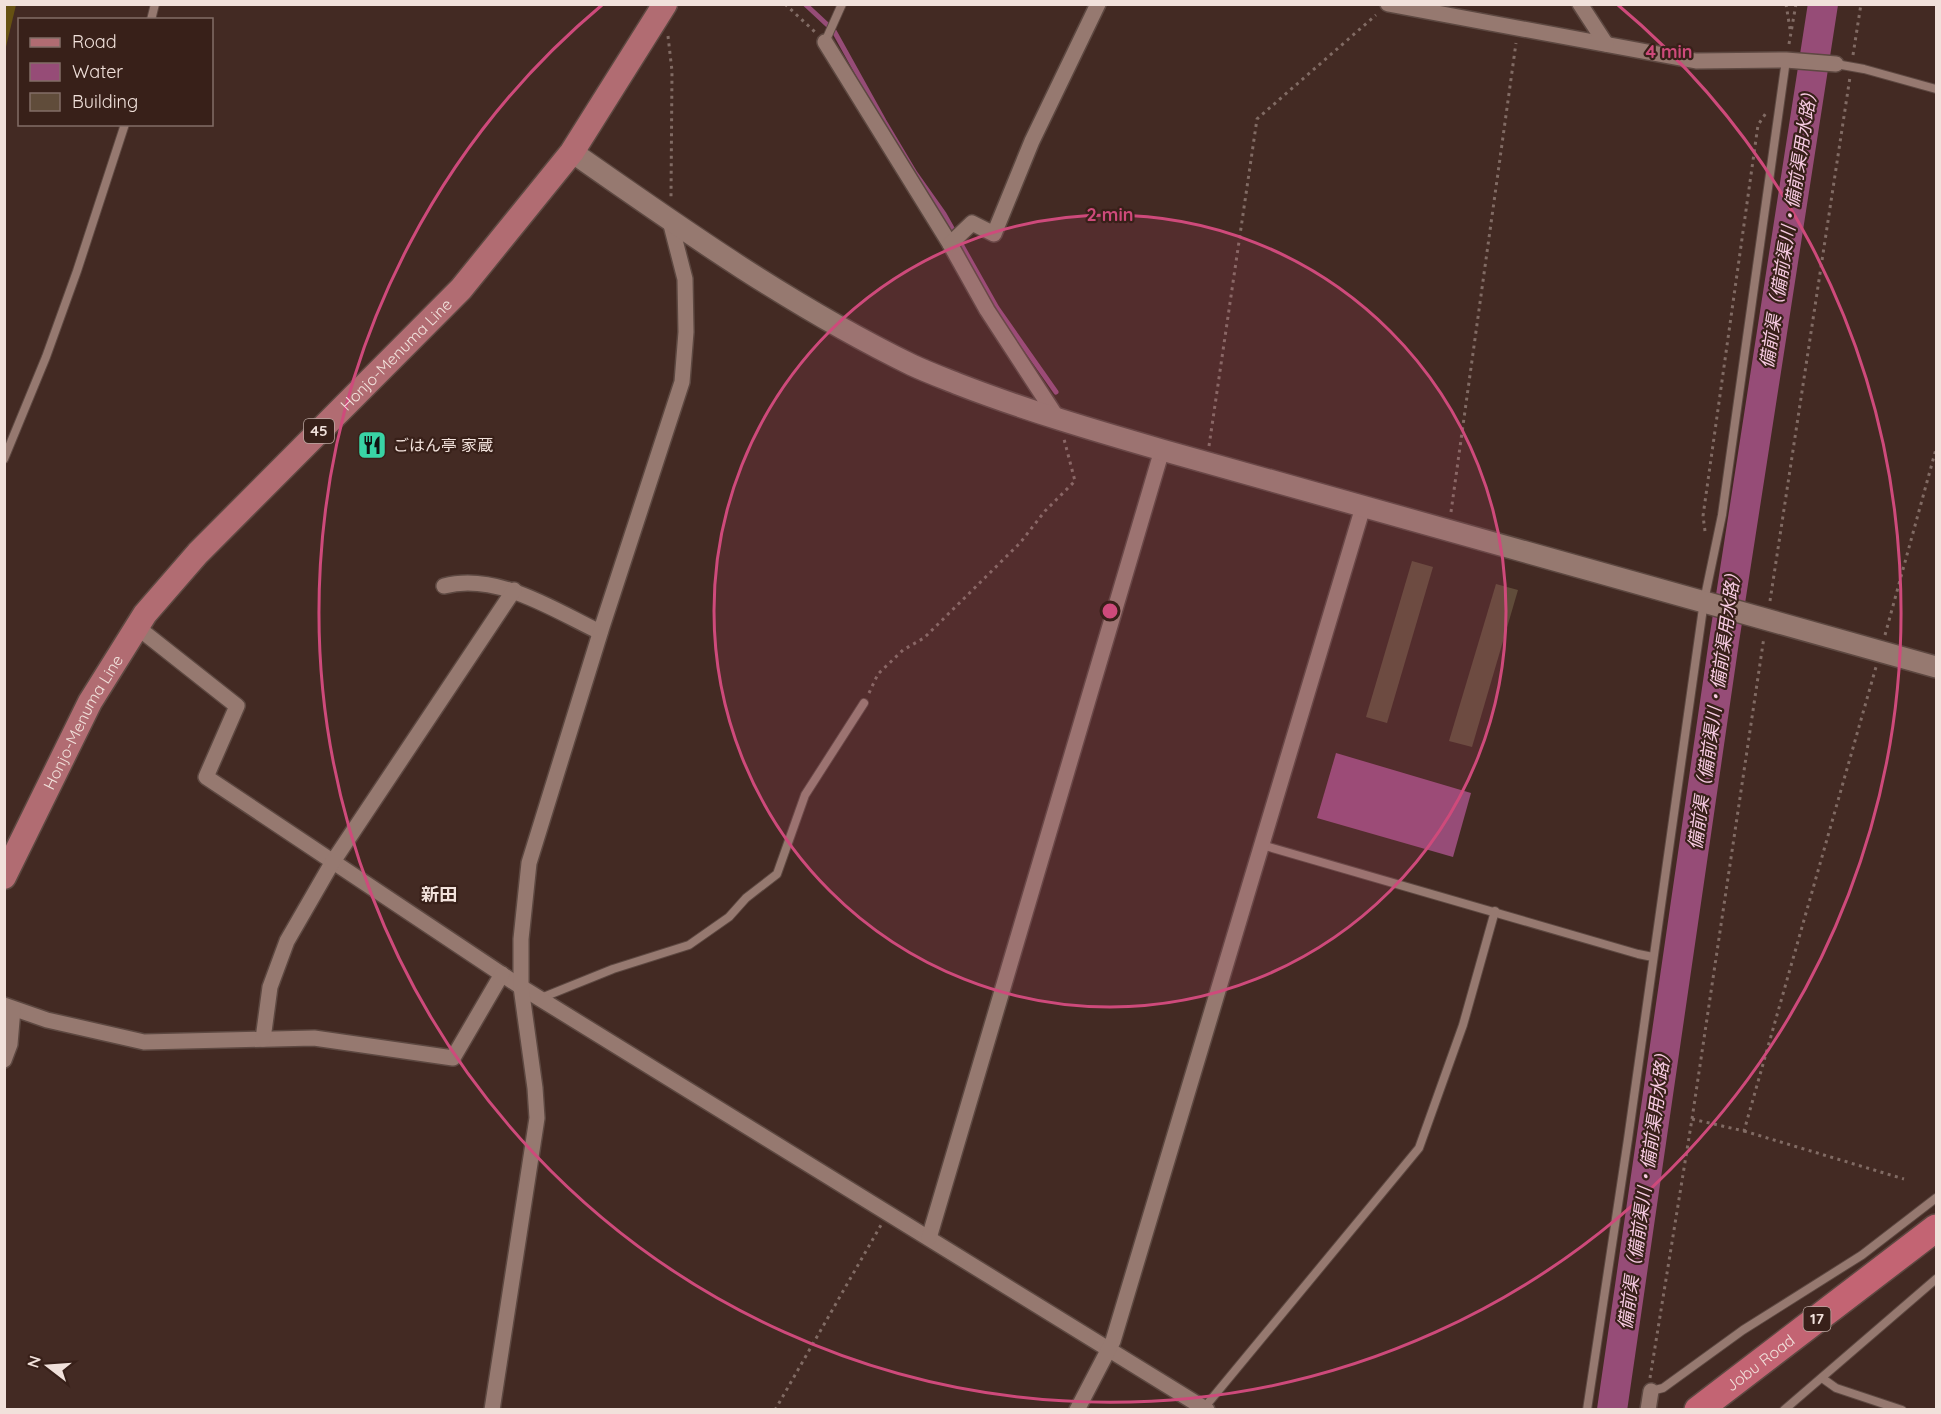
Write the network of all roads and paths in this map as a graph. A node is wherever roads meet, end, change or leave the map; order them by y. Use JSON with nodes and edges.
{"nodes":[{"id":1,"x":786,"y":4,"type":"edge"},
{"id":2,"x":843,"y":4,"type":"edge"},
{"id":3,"x":1098,"y":4,"type":"edge"},
{"id":4,"x":1580,"y":4,"type":"edge"},
{"id":5,"x":1786,"y":4,"type":"edge"},
{"id":6,"x":1796,"y":4,"type":"edge"},
{"id":7,"x":1861,"y":4,"type":"edge"},
{"id":8,"x":1384,"y":8,"type":"edge"},
{"id":9,"x":666,"y":16,"type":"edge"},
{"id":10,"x":1518,"y":29,"type":"junction"},
{"id":11,"x":825,"y":42,"type":"junction"},
{"id":12,"x":1606,"y":44,"type":"junction"},
{"id":13,"x":1790,"y":61,"type":"junction"},
{"id":14,"x":1844,"y":65,"type":"junction"},
{"id":15,"x":1783,"y":88,"type":"junction"},
{"id":16,"x":1936,"y":89,"type":"edge"},
{"id":17,"x":124,"y":126,"type":"edge"},
{"id":18,"x":572,"y":152,"type":"junction"},
{"id":19,"x":670,"y":221,"type":"junction"},
{"id":20,"x":950,"y":244,"type":"junction"},
{"id":21,"x":1058,"y":419,"type":"junction"},
{"id":22,"x":1936,"y":449,"type":"edge"},
{"id":23,"x":1162,"y":450,"type":"junction"},
{"id":24,"x":4,"y":459,"type":"edge"},
{"id":25,"x":1206,"y":462,"type":"junction"},
{"id":26,"x":1363,"y":507,"type":"junction"},
{"id":27,"x":1449,"y":532,"type":"junction"},
{"id":28,"x":1713,"y":556,"type":"junction"},
{"id":29,"x":444,"y":586,"type":"dead end"},
{"id":30,"x":514,"y":590,"type":"junction"},
{"id":31,"x":1707,"y":602,"type":"junction"},
{"id":32,"x":1759,"y":617,"type":"junction"},
{"id":33,"x":136,"y":627,"type":"junction"},
{"id":34,"x":600,"y":632,"type":"junction"},
{"id":35,"x":1881,"y":651,"type":"junction"},
{"id":36,"x":1936,"y":667,"type":"edge"},
{"id":37,"x":864,"y":703,"type":"joint"},
{"id":38,"x":1260,"y":844,"type":"junction"},
{"id":39,"x":332,"y":863,"type":"junction"},
{"id":40,"x":4,"y":877,"type":"edge"},
{"id":41,"x":1495,"y":911,"type":"junction"},
{"id":42,"x":1653,"y":957,"type":"junction"},
{"id":43,"x":502,"y":974,"type":"junction"},
{"id":44,"x":521,"y":987,"type":"junction"},
{"id":45,"x":540,"y":999,"type":"junction"},
{"id":46,"x":9,"y":1007,"type":"edge"},
{"id":47,"x":263,"y":1039,"type":"junction"},
{"id":48,"x":4,"y":1060,"type":"edge"},
{"id":49,"x":1692,"y":1119,"type":"junction"},
{"id":50,"x":1744,"y":1131,"type":"junction"},
{"id":51,"x":1904,"y":1179,"type":"dead end"},
{"id":52,"x":1936,"y":1198,"type":"edge"},
{"id":53,"x":888,"y":1213,"type":"junction"},
{"id":54,"x":1936,"y":1228,"type":"edge"},
{"id":55,"x":929,"y":1238,"type":"junction"},
{"id":56,"x":1936,"y":1279,"type":"edge"},
{"id":57,"x":1110,"y":1349,"type":"junction"},
{"id":58,"x":1822,"y":1378,"type":"junction"},
{"id":59,"x":1651,"y":1391,"type":"junction"},
{"id":60,"x":1205,"y":1408,"type":"edge"},
{"id":61,"x":492,"y":1410,"type":"edge"},
{"id":62,"x":775,"y":1410,"type":"edge"},
{"id":63,"x":1077,"y":1410,"type":"edge"},
{"id":64,"x":1587,"y":1410,"type":"edge"},
{"id":65,"x":1648,"y":1410,"type":"edge"},
{"id":66,"x":1698,"y":1410,"type":"edge"},
{"id":67,"x":1784,"y":1410,"type":"edge"},
{"id":68,"x":1902,"y":1410,"type":"edge"}],
"edges":[{"from":1,"to":11,"type":"path"},
{"from":2,"to":11,"type":"lane"},
{"from":3,"to":20,"type":"street"},
{"from":4,"to":12,"type":"street"},
{"from":5,"to":6,"type":"path"},
{"from":7,"to":14,"type":"path"},
{"from":8,"to":10,"type":"street"},
{"from":8,"to":25,"type":"path"},
{"from":9,"to":18,"type":"main road","name":"Honjo-Menuma Line","number":"45"},
{"from":9,"to":19,"type":"path"},
{"from":10,"to":12,"type":"street"},
{"from":10,"to":27,"type":"path"},
{"from":11,"to":20,"type":"street"},
{"from":12,"to":13,"type":"street"},
{"from":13,"to":14,"type":"street"},
{"from":13,"to":15,"type":"lane"},
{"from":14,"to":16,"type":"lane"},
{"from":14,"to":32,"type":"path"},
{"from":15,"to":28,"type":"lane"},
{"from":15,"to":28,"type":"path"},
{"from":17,"to":24,"type":"lane"},
{"from":18,"to":19,"type":"street"},
{"from":18,"to":33,"type":"main road","name":"Honjo-Menuma Line","number":"45"},
{"from":19,"to":21,"type":"street"},
{"from":19,"to":34,"type":"street"},
{"from":20,"to":21,"type":"street"},
{"from":21,"to":23,"type":"street"},
{"from":21,"to":37,"type":"path"},
{"from":22,"to":35,"type":"path"},
{"from":23,"to":25,"type":"street"},
{"from":23,"to":55,"type":"street"},
{"from":25,"to":26,"type":"street"},
{"from":26,"to":27,"type":"street"},
{"from":26,"to":38,"type":"street"},
{"from":27,"to":31,"type":"street"},
{"from":28,"to":31,"type":"lane"},
{"from":29,"to":30,"type":"street"},
{"from":30,"to":34,"type":"street"},
{"from":30,"to":39,"type":"street"},
{"from":31,"to":32,"type":"street"},
{"from":31,"to":42,"type":"lane"},
{"from":32,"to":35,"type":"street"},
{"from":32,"to":49,"type":"path"},
{"from":33,"to":39,"type":"street"},
{"from":33,"to":40,"type":"main road","name":"Honjo-Menuma Line","number":"45"},
{"from":34,"to":44,"type":"street"},
{"from":35,"to":36,"type":"street"},
{"from":35,"to":50,"type":"path"},
{"from":37,"to":45,"type":"lane"},
{"from":38,"to":41,"type":"lane"},
{"from":38,"to":57,"type":"street"},
{"from":39,"to":43,"type":"street"},
{"from":39,"to":47,"type":"street"},
{"from":41,"to":42,"type":"lane"},
{"from":41,"to":60,"type":"lane"},
{"from":42,"to":64,"type":"lane"},
{"from":43,"to":44,"type":"street"},
{"from":43,"to":47,"type":"street"},
{"from":44,"to":45,"type":"street"},
{"from":44,"to":61,"type":"street"},
{"from":45,"to":53,"type":"street"},
{"from":46,"to":47,"type":"street"},
{"from":46,"to":48,"type":"street"},
{"from":49,"to":50,"type":"path"},
{"from":49,"to":59,"type":"path"},
{"from":50,"to":51,"type":"path"},
{"from":52,"to":59,"type":"lane"},
{"from":53,"to":55,"type":"street"},
{"from":53,"to":62,"type":"path"},
{"from":54,"to":66,"type":"highway","name":"Jobu Road","number":"17"},
{"from":55,"to":57,"type":"street"},
{"from":56,"to":58,"type":"lane"},
{"from":57,"to":60,"type":"street"},
{"from":57,"to":63,"type":"street"},
{"from":58,"to":67,"type":"lane"},
{"from":58,"to":68,"type":"lane"},
{"from":59,"to":65,"type":"street"}]}
